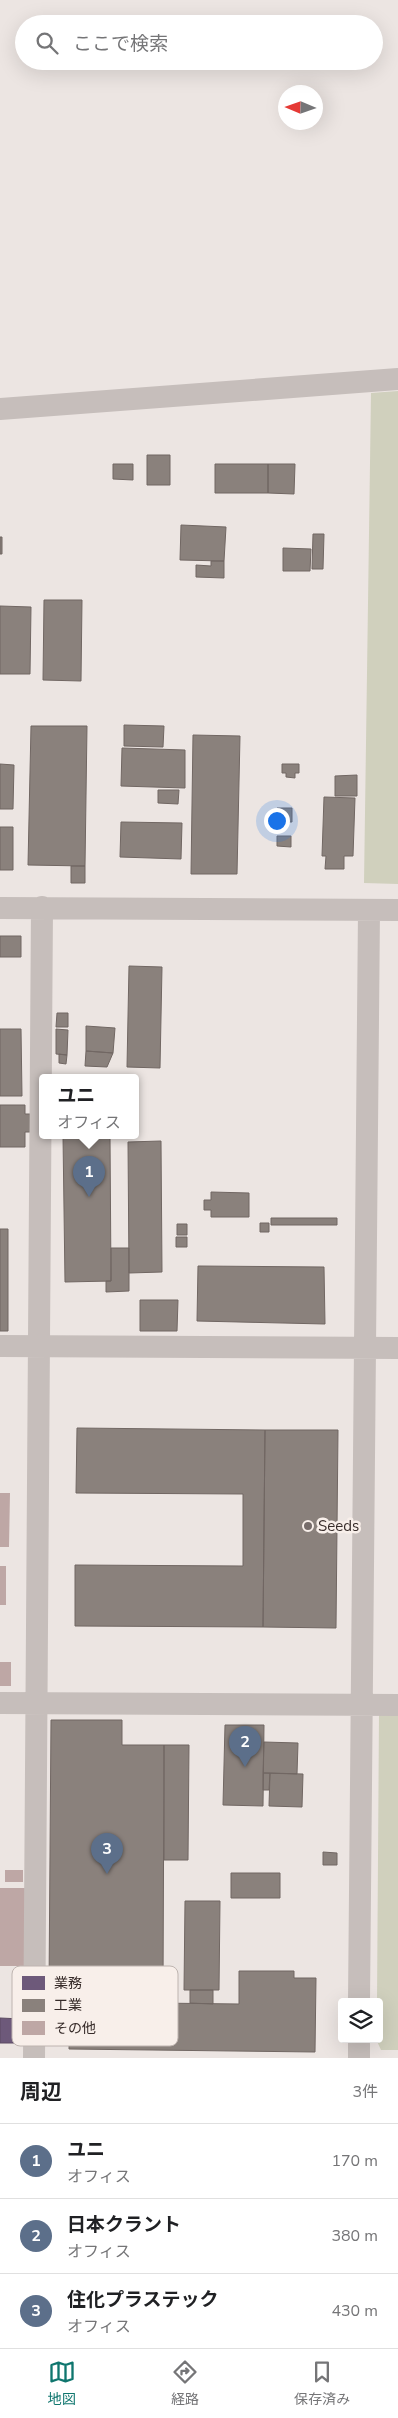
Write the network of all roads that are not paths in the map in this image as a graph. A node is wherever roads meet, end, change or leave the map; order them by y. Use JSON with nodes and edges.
{"nodes":[{"id":1,"x":398,"y":379,"type":"edge"},
{"id":2,"x":0,"y":409,"type":"edge"},
{"id":3,"x":42,"y":907,"type":"junction"},
{"id":4,"x":0,"y":908,"type":"edge"},
{"id":5,"x":369,"y":910,"type":"junction"},
{"id":6,"x":398,"y":910,"type":"edge"},
{"id":7,"x":41,"y":1074,"type":"edge"},
{"id":8,"x":41,"y":1139,"type":"edge"},
{"id":9,"x":0,"y":1346,"type":"edge"},
{"id":10,"x":40,"y":1346,"type":"junction"},
{"id":11,"x":365,"y":1347,"type":"junction"},
{"id":12,"x":398,"y":1348,"type":"edge"},
{"id":13,"x":37,"y":1702,"type":"junction"},
{"id":14,"x":0,"y":1703,"type":"edge"},
{"id":15,"x":361,"y":1705,"type":"junction"},
{"id":16,"x":398,"y":1705,"type":"edge"},
{"id":17,"x":35,"y":1966,"type":"edge"},
{"id":18,"x":359,"y":1998,"type":"edge"},
{"id":19,"x":359,"y":2043,"type":"edge"},
{"id":20,"x":359,"y":2058,"type":"edge"}],
"edges":[{"from":1,"to":2,"type":"street"},
{"from":3,"to":4,"type":"street"},
{"from":3,"to":5,"type":"street"},
{"from":3,"to":7,"type":"street"},
{"from":5,"to":6,"type":"street"},
{"from":5,"to":11,"type":"street"},
{"from":8,"to":10,"type":"street"},
{"from":9,"to":10,"type":"street"},
{"from":10,"to":11,"type":"street"},
{"from":10,"to":13,"type":"street"},
{"from":11,"to":12,"type":"street"},
{"from":11,"to":15,"type":"street"},
{"from":13,"to":14,"type":"street"},
{"from":13,"to":15,"type":"street"},
{"from":13,"to":17,"type":"street"},
{"from":15,"to":16,"type":"street"},
{"from":15,"to":18,"type":"street"},
{"from":19,"to":20,"type":"street"}]}
